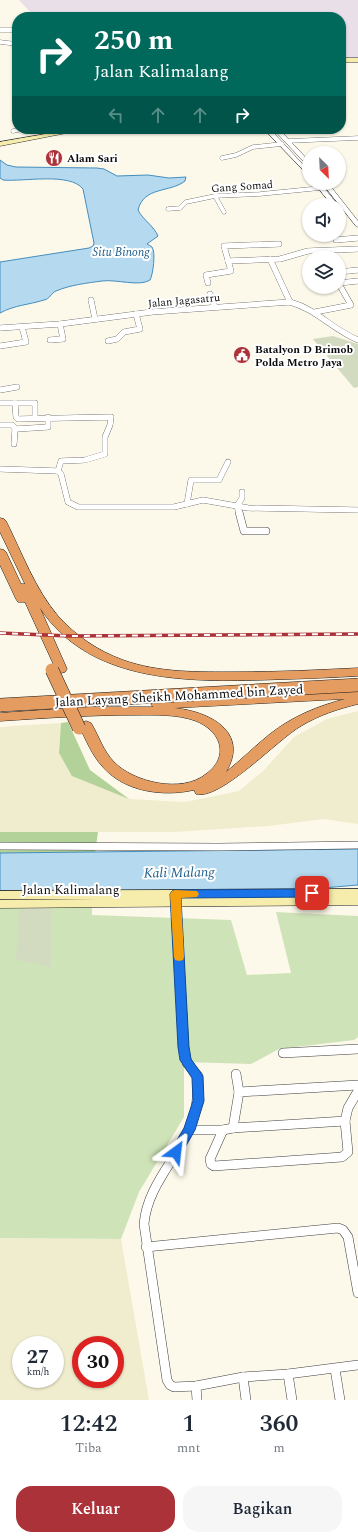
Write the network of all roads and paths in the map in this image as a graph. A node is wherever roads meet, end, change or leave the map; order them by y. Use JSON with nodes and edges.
{"nodes":[{"id":1,"x":0,"y":30,"type":"edge"},
{"id":2,"x":12,"y":30,"type":"dead end"},
{"id":3,"x":0,"y":42,"type":"edge"},
{"id":4,"x":12,"y":43,"type":"edge"},
{"id":5,"x":346,"y":61,"type":"edge"},
{"id":6,"x":358,"y":61,"type":"edge"},
{"id":7,"x":25,"y":134,"type":"edge"},
{"id":8,"x":56,"y":134,"type":"edge"},
{"id":9,"x":277,"y":134,"type":"edge"},
{"id":10,"x":280,"y":134,"type":"edge"},
{"id":11,"x":0,"y":138,"type":"edge"},
{"id":12,"x":358,"y":138,"type":"edge"},
{"id":13,"x":288,"y":142,"type":"junction"},
{"id":14,"x":0,"y":144,"type":"edge"},
{"id":15,"x":282,"y":144,"type":"junction"},
{"id":16,"x":222,"y":158,"type":"dead end"},
{"id":17,"x":302,"y":161,"type":"edge"},
{"id":18,"x":302,"y":163,"type":"edge"},
{"id":19,"x":302,"y":188,"type":"edge"},
{"id":20,"x":246,"y":189,"type":"dead end"},
{"id":21,"x":326,"y":190,"type":"edge"},
{"id":22,"x":248,"y":195,"type":"junction"},
{"id":23,"x":215,"y":196,"type":"junction"},
{"id":24,"x":168,"y":209,"type":"dead end"},
{"id":25,"x":224,"y":212,"type":"dead end"},
{"id":26,"x":346,"y":218,"type":"edge"},
{"id":27,"x":358,"y":225,"type":"edge"},
{"id":28,"x":358,"y":232,"type":"edge"},
{"id":29,"x":358,"y":238,"type":"edge"},
{"id":30,"x":346,"y":239,"type":"edge"},
{"id":31,"x":279,"y":244,"type":"dead end"},
{"id":32,"x":358,"y":249,"type":"edge"},
{"id":33,"x":333,"y":250,"type":"edge"},
{"id":34,"x":302,"y":253,"type":"edge"},
{"id":35,"x":270,"y":259,"type":"junction"},
{"id":36,"x":228,"y":261,"type":"junction"},
{"id":37,"x":358,"y":270,"type":"edge"},
{"id":38,"x":346,"y":271,"type":"edge"},
{"id":39,"x":358,"y":281,"type":"edge"},
{"id":40,"x":208,"y":283,"type":"dead end"},
{"id":41,"x":346,"y":283,"type":"edge"},
{"id":42,"x":210,"y":294,"type":"dead end"},
{"id":43,"x":345,"y":294,"type":"edge"},
{"id":44,"x":91,"y":300,"type":"dead end"},
{"id":45,"x":290,"y":302,"type":"junction"},
{"id":46,"x":215,"y":307,"type":"junction"},
{"id":47,"x":315,"y":312,"type":"junction"},
{"id":48,"x":136,"y":314,"type":"junction"},
{"id":49,"x":95,"y":320,"type":"junction"},
{"id":50,"x":60,"y":324,"type":"junction"},
{"id":51,"x":22,"y":327,"type":"junction"},
{"id":52,"x":0,"y":328,"type":"edge"},
{"id":53,"x":50,"y":340,"type":"dead end"},
{"id":54,"x":358,"y":340,"type":"edge"},
{"id":55,"x":108,"y":341,"type":"dead end"},
{"id":56,"x":0,"y":346,"type":"edge"},
{"id":57,"x":17,"y":387,"type":"dead end"},
{"id":58,"x":0,"y":390,"type":"edge"},
{"id":59,"x":0,"y":403,"type":"edge"},
{"id":60,"x":15,"y":403,"type":"junction"},
{"id":61,"x":35,"y":417,"type":"junction"},
{"id":62,"x":48,"y":417,"type":"junction"},
{"id":63,"x":0,"y":425,"type":"edge"},
{"id":64,"x":15,"y":429,"type":"junction"},
{"id":65,"x":14,"y":444,"type":"dead end"},
{"id":66,"x":228,"y":462,"type":"dead end"},
{"id":67,"x":0,"y":469,"type":"edge"},
{"id":68,"x":58,"y":471,"type":"junction"},
{"id":69,"x":242,"y":492,"type":"dead end"},
{"id":70,"x":188,"y":504,"type":"junction"},
{"id":71,"x":237,"y":506,"type":"junction"},
{"id":72,"x":358,"y":510,"type":"edge"},
{"id":73,"x":0,"y":521,"type":"edge"},
{"id":74,"x":266,"y":531,"type":"dead end"},
{"id":75,"x":0,"y":533,"type":"edge"},
{"id":76,"x":8,"y":550,"type":"edge"},
{"id":77,"x":358,"y":672,"type":"edge"},
{"id":78,"x":358,"y":679,"type":"edge"},
{"id":79,"x":358,"y":685,"type":"edge"},
{"id":80,"x":358,"y":690,"type":"edge"},
{"id":81,"x":358,"y":694,"type":"edge"},
{"id":82,"x":0,"y":699,"type":"edge"},
{"id":83,"x":358,"y":700,"type":"edge"},
{"id":84,"x":0,"y":705,"type":"edge"},
{"id":85,"x":0,"y":708,"type":"edge"},
{"id":86,"x":0,"y":712,"type":"edge"},
{"id":87,"x":0,"y":717,"type":"edge"},
{"id":88,"x":82,"y":727,"type":"junction"},
{"id":89,"x":358,"y":845,"type":"edge"},
{"id":90,"x":0,"y":846,"type":"edge"},
{"id":91,"x":358,"y":893,"type":"edge"},
{"id":92,"x":0,"y":895,"type":"edge"},
{"id":93,"x":176,"y":898,"type":"junction"},
{"id":94,"x":358,"y":901,"type":"edge"},
{"id":95,"x":0,"y":904,"type":"edge"},
{"id":96,"x":358,"y":1049,"type":"edge"},
{"id":97,"x":283,"y":1054,"type":"dead end"},
{"id":98,"x":236,"y":1074,"type":"dead end"},
{"id":99,"x":358,"y":1085,"type":"edge"},
{"id":100,"x":358,"y":1091,"type":"edge"},
{"id":101,"x":239,"y":1092,"type":"junction"},
{"id":102,"x":345,"y":1121,"type":"junction"},
{"id":103,"x":234,"y":1128,"type":"junction"},
{"id":104,"x":189,"y":1130,"type":"junction"},
{"id":105,"x":223,"y":1130,"type":"junction"},
{"id":106,"x":146,"y":1247,"type":"junction"},
{"id":107,"x":358,"y":1293,"type":"edge"},
{"id":108,"x":358,"y":1365,"type":"edge"},
{"id":109,"x":335,"y":1369,"type":"junction"},
{"id":110,"x":288,"y":1374,"type":"junction"},
{"id":111,"x":243,"y":1377,"type":"junction"},
{"id":112,"x":196,"y":1386,"type":"junction"},
{"id":113,"x":197,"y":1400,"type":"edge"},
{"id":114,"x":246,"y":1400,"type":"edge"},
{"id":115,"x":292,"y":1400,"type":"edge"},
{"id":116,"x":340,"y":1400,"type":"edge"}],
"edges":[{"from":1,"to":2,"type":"street"},
{"from":3,"to":4,"type":"street"},
{"from":5,"to":6,"type":"main road"},
{"from":7,"to":11,"type":"main road"},
{"from":8,"to":14,"type":"main road"},
{"from":9,"to":15,"type":"street"},
{"from":10,"to":13,"type":"street"},
{"from":12,"to":13,"type":"street"},
{"from":13,"to":17,"type":"street"},
{"from":15,"to":16,"type":"street"},
{"from":15,"to":18,"type":"street"},
{"from":19,"to":22,"type":"street","name":"Gang Somad"},
{"from":20,"to":22,"type":"street"},
{"from":21,"to":27,"type":"street"},
{"from":22,"to":23,"type":"street","name":"Gang Somad"},
{"from":23,"to":24,"type":"street","name":"Gang Somad"},
{"from":23,"to":25,"type":"street"},
{"from":26,"to":28,"type":"street"},
{"from":29,"to":30,"type":"street"},
{"from":31,"to":36,"type":"street"},
{"from":32,"to":33,"type":"street"},
{"from":34,"to":35,"type":"street"},
{"from":35,"to":36,"type":"street"},
{"from":35,"to":45,"type":"street"},
{"from":36,"to":40,"type":"street"},
{"from":37,"to":38,"type":"street"},
{"from":39,"to":41,"type":"street"},
{"from":42,"to":46,"type":"street"},
{"from":43,"to":47,"type":"street"},
{"from":44,"to":49,"type":"street"},
{"from":45,"to":46,"type":"street","name":"Jalan Jagasatru"},
{"from":45,"to":47,"type":"street","name":"Jalan Jagasatru"},
{"from":46,"to":48,"type":"street","name":"Jalan Jagasatru"},
{"from":47,"to":54,"type":"street","name":"Jalan Jagasatru"},
{"from":48,"to":49,"type":"street","name":"Jalan Jagasatru"},
{"from":48,"to":55,"type":"street"},
{"from":49,"to":50,"type":"street","name":"Jalan Jagasatru"},
{"from":50,"to":51,"type":"street","name":"Jalan Jagasatru"},
{"from":50,"to":53,"type":"street"},
{"from":51,"to":52,"type":"street","name":"Jalan Jagasatru"},
{"from":51,"to":56,"type":"street"},
{"from":57,"to":58,"type":"street"},
{"from":59,"to":60,"type":"street"},
{"from":60,"to":61,"type":"street"},
{"from":60,"to":61,"type":"street"},
{"from":61,"to":62,"type":"street"},
{"from":62,"to":64,"type":"street"},
{"from":62,"to":68,"type":"street"},
{"from":63,"to":64,"type":"street"},
{"from":64,"to":65,"type":"street"},
{"from":66,"to":70,"type":"street"},
{"from":67,"to":68,"type":"street"},
{"from":68,"to":70,"type":"street"},
{"from":69,"to":71,"type":"street"},
{"from":70,"to":71,"type":"street"},
{"from":71,"to":72,"type":"street"},
{"from":71,"to":74,"type":"street"},
{"from":73,"to":76,"type":"highway"},
{"from":75,"to":76,"type":"highway"},
{"from":76,"to":77,"type":"highway"},
{"from":76,"to":88,"type":"highway","bridge":true},
{"from":78,"to":82,"type":"highway"},
{"from":79,"to":84,"type":"highway","name":"Jalan Layang Sheikh Mohammed bin Zayed","bridge":true},
{"from":80,"to":85,"type":"highway","name":"Jalan Layang Sheikh Mohammed bin Zayed"},
{"from":81,"to":86,"type":"highway"},
{"from":83,"to":88,"type":"highway"},
{"from":87,"to":88,"type":"highway"},
{"from":89,"to":90,"type":"street"},
{"from":91,"to":93,"type":"main road","name":"Jalan Kalimalang"},
{"from":92,"to":93,"type":"main road","name":"Jalan Kalimalang"},
{"from":93,"to":94,"type":"main road","name":"Jalan Kalimalang"},
{"from":93,"to":95,"type":"main road","name":"Jalan Kalimalang"},
{"from":93,"to":104,"type":"street"},
{"from":96,"to":97,"type":"street"},
{"from":98,"to":101,"type":"street"},
{"from":99,"to":101,"type":"street"},
{"from":100,"to":102,"type":"street"},
{"from":101,"to":103,"type":"street"},
{"from":102,"to":103,"type":"street"},
{"from":102,"to":105,"type":"street"},
{"from":103,"to":105,"type":"street"},
{"from":104,"to":105,"type":"street"},
{"from":104,"to":106,"type":"street"},
{"from":106,"to":107,"type":"street"},
{"from":106,"to":112,"type":"street"},
{"from":108,"to":109,"type":"street"},
{"from":109,"to":110,"type":"street"},
{"from":109,"to":116,"type":"street"},
{"from":110,"to":111,"type":"street"},
{"from":110,"to":115,"type":"street"},
{"from":111,"to":112,"type":"street"},
{"from":111,"to":114,"type":"street"},
{"from":112,"to":113,"type":"street"}]}
